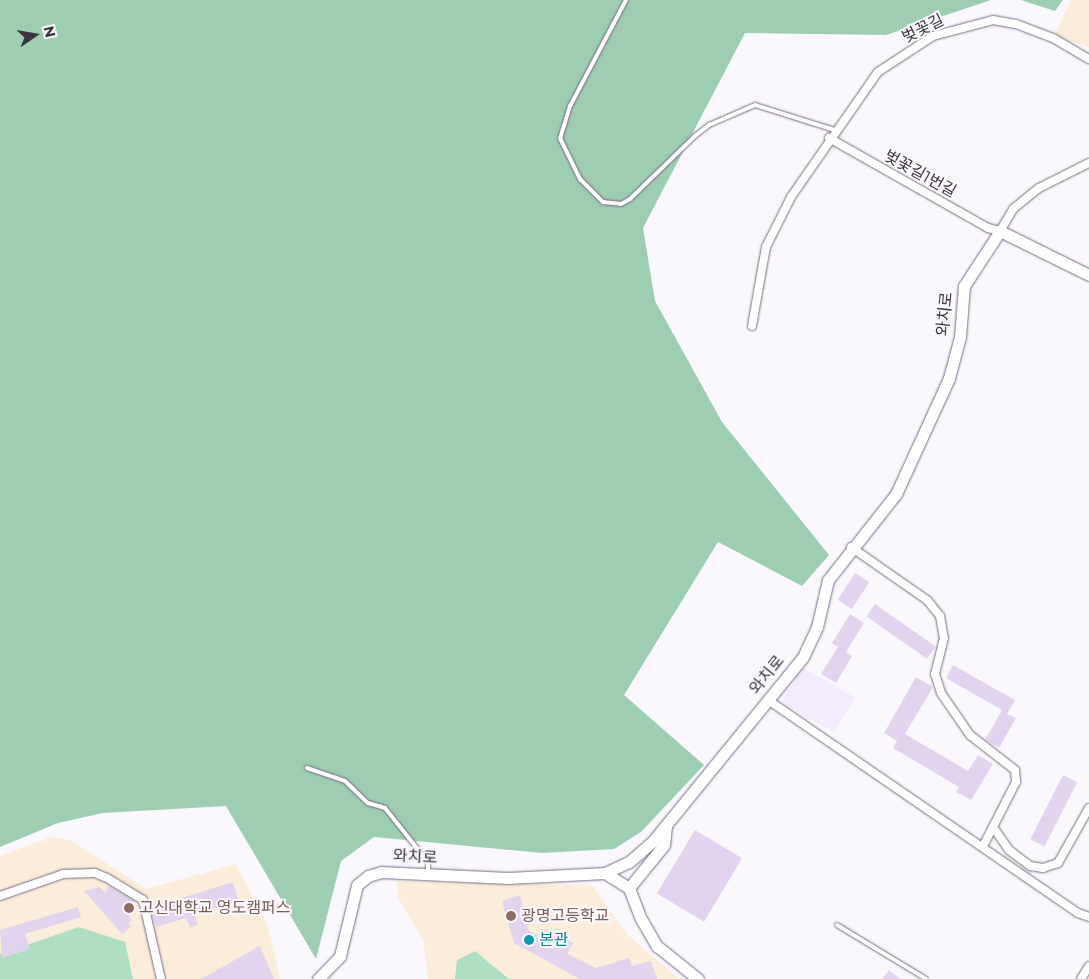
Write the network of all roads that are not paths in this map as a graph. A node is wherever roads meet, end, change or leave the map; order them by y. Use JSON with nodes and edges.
{"nodes":[{"id":1,"x":626,"y":0,"type":"edge"},
{"id":2,"x":1089,"y":59,"type":"edge"},
{"id":3,"x":835,"y":130,"type":"junction"},
{"id":4,"x":829,"y":138,"type":"junction"},
{"id":5,"x":1089,"y":163,"type":"edge"},
{"id":6,"x":1000,"y":231,"type":"junction"},
{"id":7,"x":1089,"y":275,"type":"edge"},
{"id":8,"x":752,"y":326,"type":"dead end"},
{"id":9,"x":851,"y":546,"type":"junction"},
{"id":10,"x":768,"y":700,"type":"junction"},
{"id":11,"x":307,"y":768,"type":"dead end"},
{"id":12,"x":1089,"y":808,"type":"edge"},
{"id":13,"x":666,"y":825,"type":"junction"},
{"id":14,"x":993,"y":827,"type":"junction"},
{"id":15,"x":982,"y":846,"type":"junction"},
{"id":16,"x":605,"y":873,"type":"junction"},
{"id":17,"x":428,"y":874,"type":"junction"},
{"id":18,"x":630,"y":888,"type":"junction"},
{"id":19,"x":0,"y":896,"type":"edge"},
{"id":20,"x":1089,"y":917,"type":"edge"},
{"id":21,"x":837,"y":925,"type":"dead end"},
{"id":22,"x":1089,"y":966,"type":"edge"},
{"id":23,"x":161,"y":979,"type":"edge"},
{"id":24,"x":318,"y":979,"type":"edge"},
{"id":25,"x":698,"y":979,"type":"edge"},
{"id":26,"x":926,"y":979,"type":"edge"},
{"id":27,"x":1081,"y":979,"type":"edge"}],
"edges":[{"from":1,"to":3,"type":"lane"},
{"from":2,"to":3,"type":"street","name":"벚꽃길"},
{"from":3,"to":4,"type":"street","name":"벚꽃길"},
{"from":4,"to":6,"type":"street","name":"벚꽃길1번길"},
{"from":4,"to":8,"type":"street","name":"벚꽃길"},
{"from":5,"to":6,"type":"street"},
{"from":6,"to":7,"type":"main road"},
{"from":6,"to":9,"type":"main road","name":"와치로"},
{"from":9,"to":10,"type":"main road","name":"와치로"},
{"from":9,"to":14,"type":"street"},
{"from":10,"to":13,"type":"main road","name":"와치로"},
{"from":10,"to":15,"type":"street"},
{"from":11,"to":17,"type":"lane"},
{"from":12,"to":14,"type":"street"},
{"from":13,"to":16,"type":"main road","name":"와치로"},
{"from":13,"to":18,"type":"main road"},
{"from":14,"to":15,"type":"street"},
{"from":15,"to":20,"type":"street"},
{"from":16,"to":17,"type":"main road","name":"와치로"},
{"from":16,"to":18,"type":"main road"},
{"from":17,"to":24,"type":"main road","name":"와치로"},
{"from":18,"to":25,"type":"main road"},
{"from":19,"to":23,"type":"street"},
{"from":21,"to":26,"type":"lane"},
{"from":22,"to":27,"type":"street"}]}
